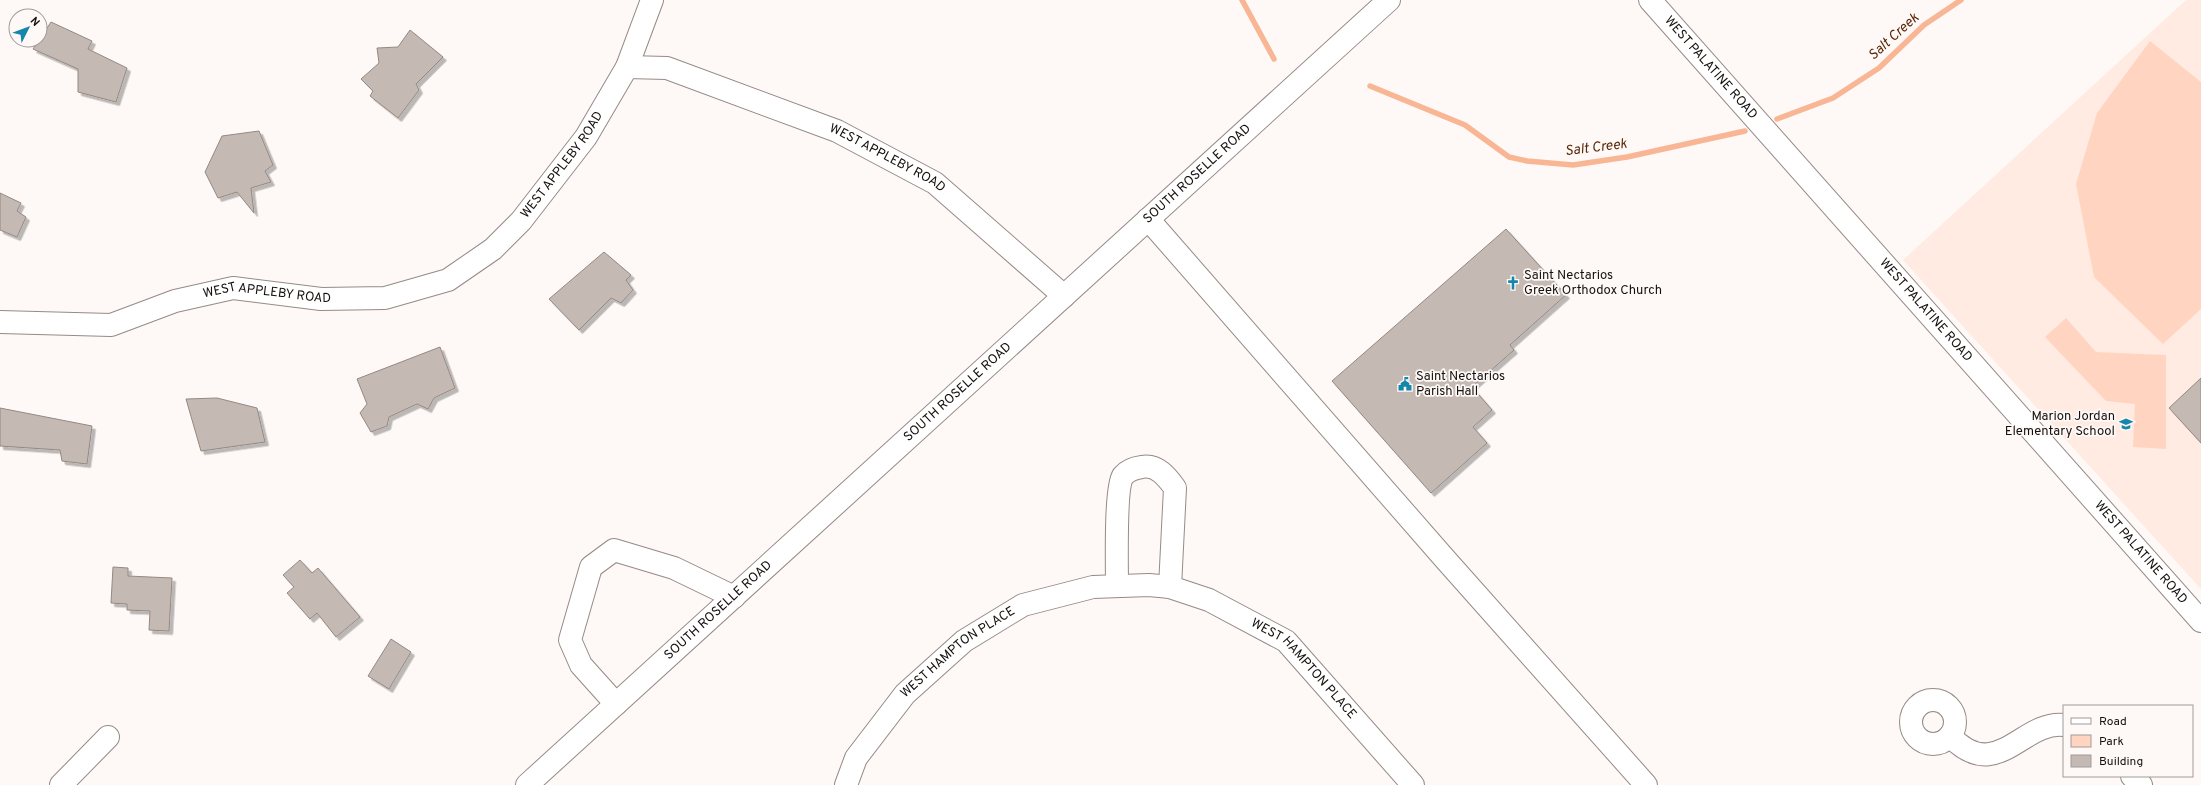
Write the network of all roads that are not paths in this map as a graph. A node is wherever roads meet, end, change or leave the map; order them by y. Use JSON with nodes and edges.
{"nodes":[{"id":1,"x":652,"y":0,"type":"edge"},
{"id":2,"x":1389,"y":0,"type":"edge"},
{"id":3,"x":1650,"y":0,"type":"edge"},
{"id":4,"x":627,"y":67,"type":"junction"},
{"id":5,"x":1148,"y":219,"type":"junction"},
{"id":6,"x":1064,"y":296,"type":"junction"},
{"id":7,"x":0,"y":322,"type":"edge"},
{"id":8,"x":1117,"y":586,"type":"junction"},
{"id":9,"x":1170,"y":587,"type":"junction"},
{"id":10,"x":734,"y":597,"type":"junction"},
{"id":11,"x":2201,"y":622,"type":"edge"},
{"id":12,"x":616,"y":704,"type":"junction"},
{"id":13,"x":2063,"y":725,"type":"edge"},
{"id":14,"x":1950,"y":736,"type":"dead end"},
{"id":15,"x":108,"y":737,"type":"dead end"},
{"id":16,"x":2133,"y":777,"type":"edge"},
{"id":17,"x":62,"y":785,"type":"edge"},
{"id":18,"x":528,"y":785,"type":"edge"},
{"id":19,"x":846,"y":785,"type":"edge"},
{"id":20,"x":1413,"y":785,"type":"edge"},
{"id":21,"x":1646,"y":785,"type":"edge"},
{"id":22,"x":2140,"y":785,"type":"edge"}],
"edges":[{"from":1,"to":4,"type":"street"},
{"from":2,"to":5,"type":"street","name":"SOUTH ROSELLE ROAD"},
{"from":3,"to":11,"type":"street","name":"WEST PALATINE ROAD"},
{"from":4,"to":6,"type":"street","name":"WEST APPLEBY ROAD"},
{"from":4,"to":7,"type":"street","name":"WEST APPLEBY ROAD"},
{"from":5,"to":6,"type":"street","name":"SOUTH ROSELLE ROAD"},
{"from":5,"to":21,"type":"street"},
{"from":6,"to":10,"type":"street","name":"SOUTH ROSELLE ROAD"},
{"from":8,"to":9,"type":"street","name":"WEST HAMPTON PLACE"},
{"from":8,"to":9,"type":"street"},
{"from":8,"to":19,"type":"street","name":"WEST HAMPTON PLACE"},
{"from":9,"to":20,"type":"street","name":"WEST HAMPTON PLACE"},
{"from":10,"to":12,"type":"street","name":"SOUTH ROSELLE ROAD"},
{"from":10,"to":12,"type":"street"},
{"from":12,"to":18,"type":"street","name":"SOUTH ROSELLE ROAD"},
{"from":13,"to":14,"type":"street"},
{"from":15,"to":17,"type":"street"},
{"from":16,"to":22,"type":"street"}]}
